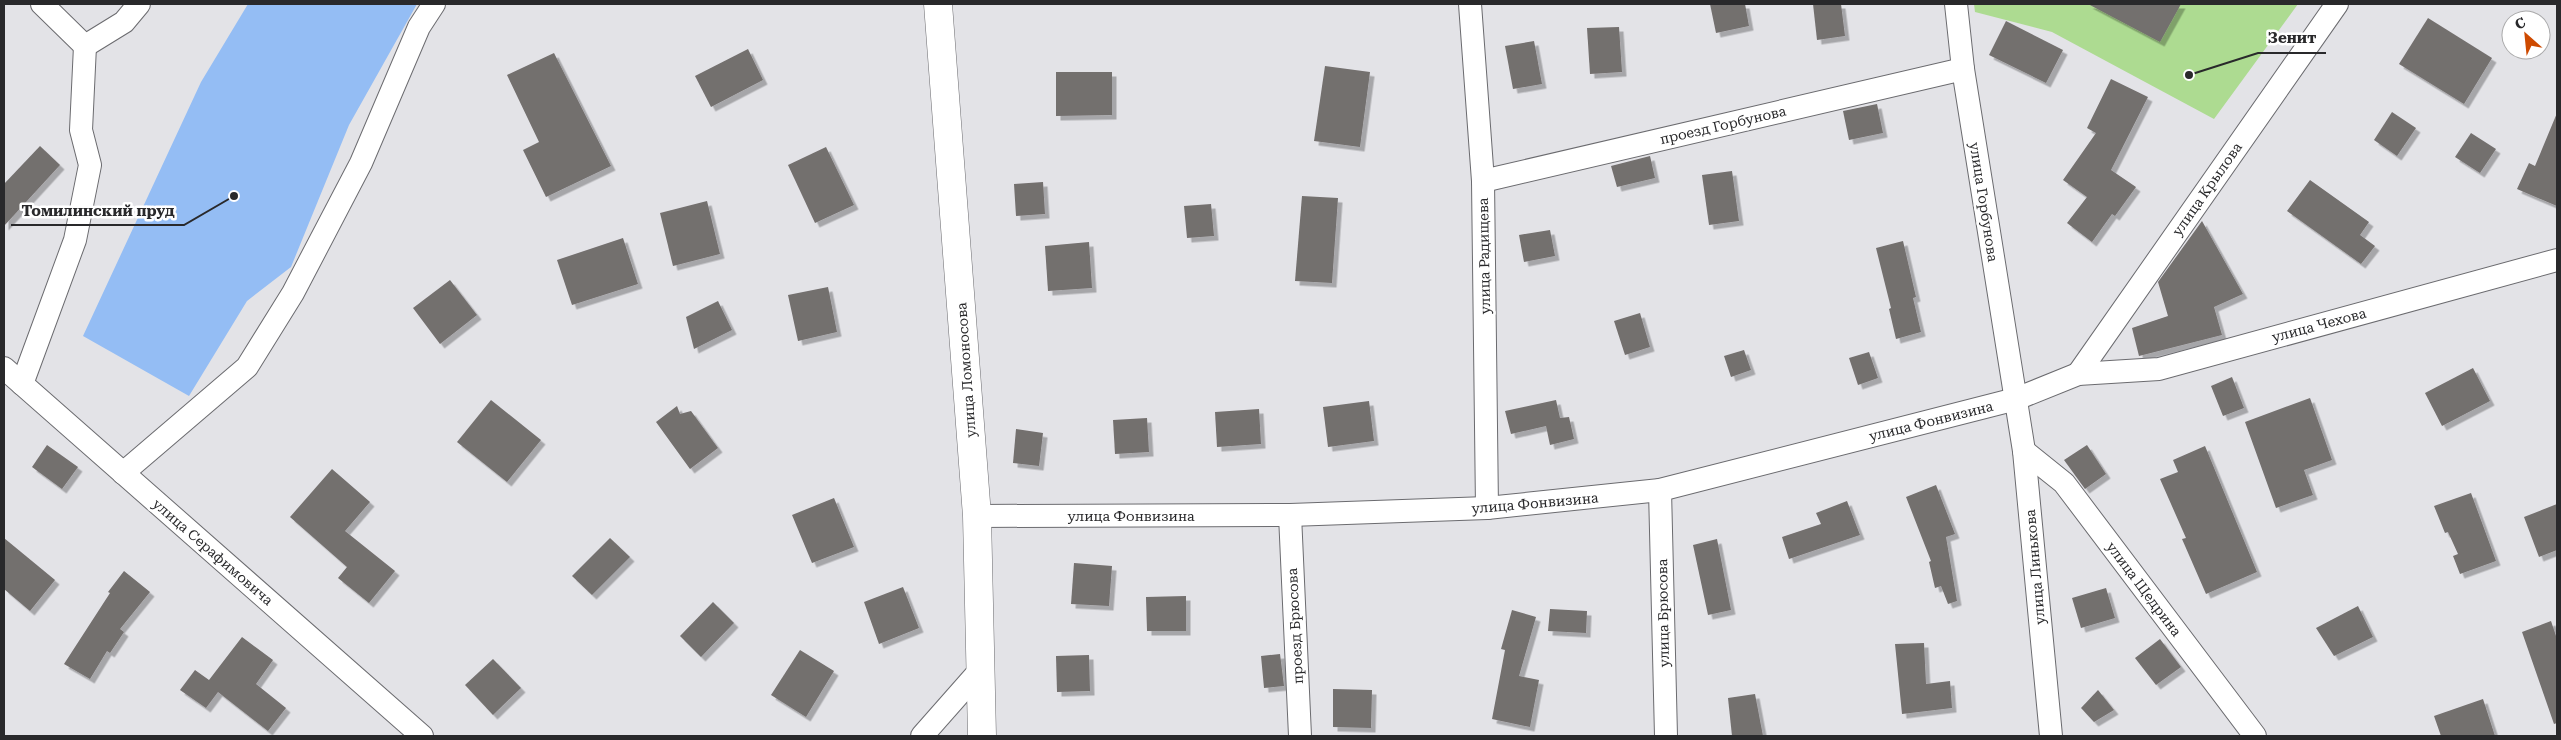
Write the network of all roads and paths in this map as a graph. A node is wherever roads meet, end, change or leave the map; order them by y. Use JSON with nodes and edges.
{"nodes":[{"id":1,"x":42,"y":4,"type":"edge"},
{"id":2,"x":140,"y":4,"type":"edge"},
{"id":3,"x":434,"y":4,"type":"edge"},
{"id":4,"x":938,"y":4,"type":"edge"},
{"id":5,"x":1470,"y":4,"type":"edge"},
{"id":6,"x":1956,"y":4,"type":"edge"},
{"id":7,"x":2336,"y":4,"type":"edge"},
{"id":8,"x":85,"y":46,"type":"junction"},
{"id":9,"x":1963,"y":69,"type":"junction"},
{"id":10,"x":1482,"y":181,"type":"junction"},
{"id":11,"x":2557,"y":260,"type":"edge"},
{"id":12,"x":4,"y":368,"type":"edge"},
{"id":13,"x":2078,"y":374,"type":"junction"},
{"id":14,"x":22,"y":384,"type":"junction"},
{"id":15,"x":2016,"y":399,"type":"junction"},
{"id":16,"x":2024,"y":450,"type":"junction"},
{"id":17,"x":123,"y":473,"type":"junction"},
{"id":18,"x":1660,"y":490,"type":"junction"},
{"id":19,"x":1487,"y":508,"type":"junction"},
{"id":20,"x":1290,"y":515,"type":"junction"},
{"id":21,"x":977,"y":516,"type":"junction"},
{"id":22,"x":982,"y":668,"type":"junction"},
{"id":23,"x":422,"y":736,"type":"edge"},
{"id":24,"x":922,"y":736,"type":"edge"},
{"id":25,"x":982,"y":736,"type":"edge"},
{"id":26,"x":1300,"y":736,"type":"edge"},
{"id":27,"x":1666,"y":736,"type":"edge"},
{"id":28,"x":2051,"y":736,"type":"edge"},
{"id":29,"x":2255,"y":736,"type":"edge"}],
"edges":[{"from":1,"to":8,"type":"street"},
{"from":2,"to":8,"type":"street"},
{"from":3,"to":17,"type":"street"},
{"from":4,"to":21,"type":"street","name":"улица Ломоносова"},
{"from":5,"to":10,"type":"street","name":"улица Радищева"},
{"from":6,"to":9,"type":"street","name":"улица Горбунова"},
{"from":7,"to":13,"type":"street","name":"улица Крылова"},
{"from":8,"to":14,"type":"street"},
{"from":9,"to":10,"type":"street","name":"проезд Горбунова"},
{"from":9,"to":15,"type":"street","name":"улица Горбунова"},
{"from":10,"to":19,"type":"street","name":"улица Радищева"},
{"from":11,"to":13,"type":"street","name":"улица Чехова"},
{"from":12,"to":14,"type":"street","name":"улица Серафимовича"},
{"from":13,"to":15,"type":"street","name":"улица Фонвизина"},
{"from":14,"to":17,"type":"street","name":"улица Серафимовича"},
{"from":15,"to":16,"type":"street","name":"улица Линькова"},
{"from":15,"to":18,"type":"street","name":"улица Фонвизина"},
{"from":16,"to":28,"type":"street","name":"улица Линькова"},
{"from":16,"to":29,"type":"street","name":"улица Щедрина"},
{"from":17,"to":23,"type":"street","name":"улица Серафимовича"},
{"from":18,"to":19,"type":"street","name":"улица Фонвизина"},
{"from":18,"to":27,"type":"street","name":"улица Брюсова"},
{"from":19,"to":20,"type":"street","name":"улица Фонвизина"},
{"from":20,"to":21,"type":"street","name":"улица Фонвизина"},
{"from":20,"to":26,"type":"street","name":"проезд Брюсова"},
{"from":21,"to":22,"type":"street","name":"улица Ломоносова"},
{"from":22,"to":24,"type":"street"},
{"from":22,"to":25,"type":"street","name":"улица Ломоносова"}]}
